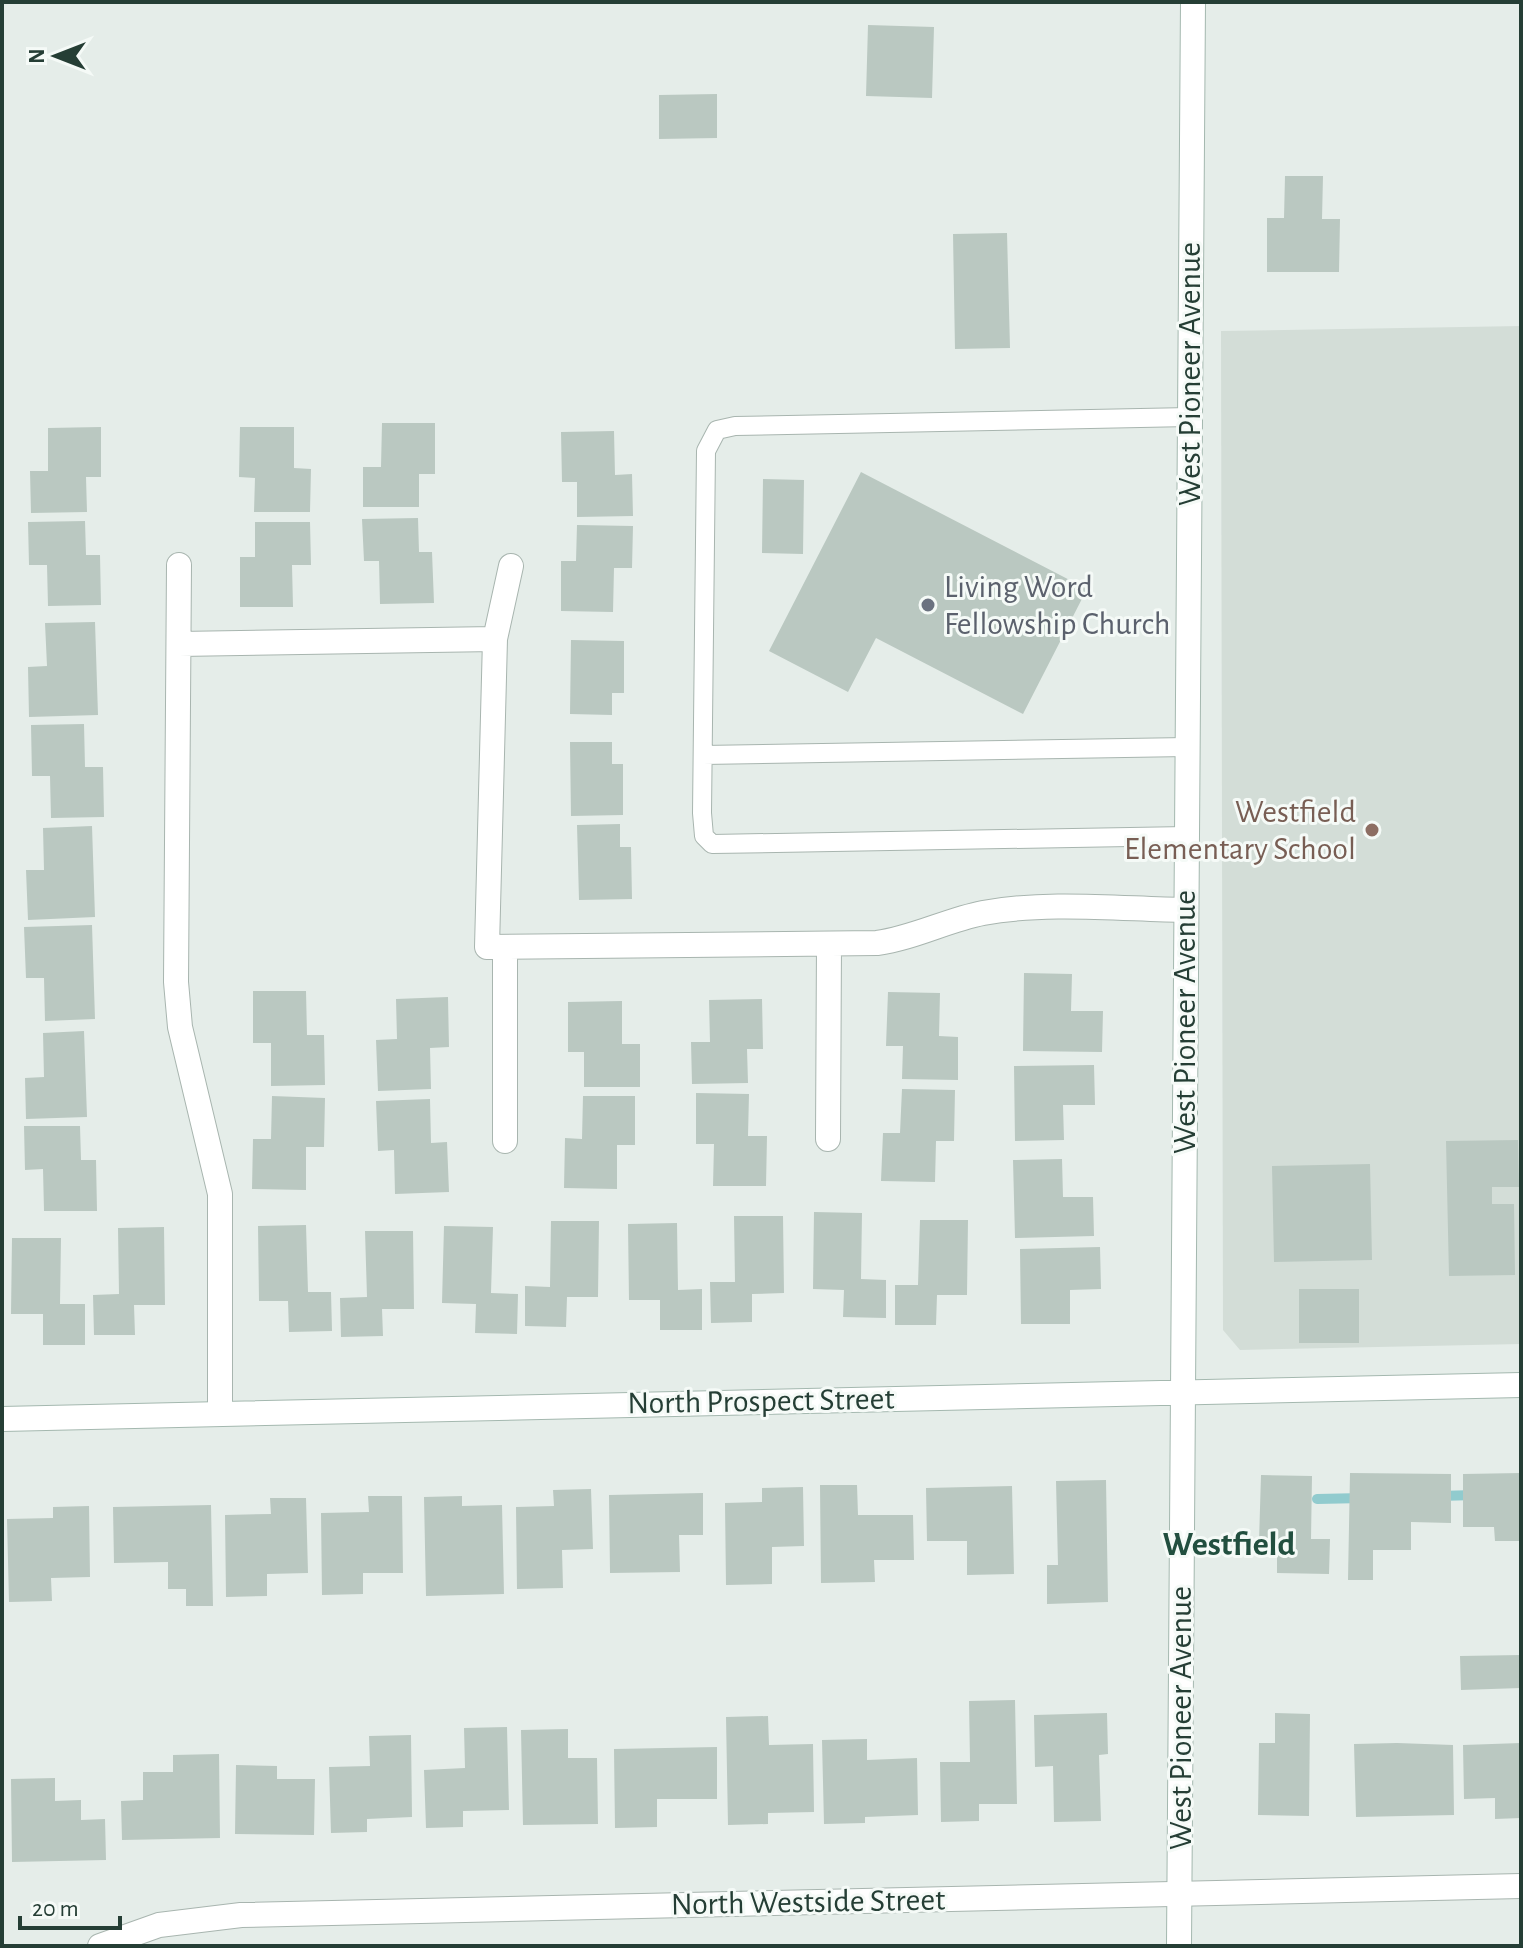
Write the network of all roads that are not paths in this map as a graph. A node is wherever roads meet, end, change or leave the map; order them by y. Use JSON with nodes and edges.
{"nodes":[{"id":1,"x":1193,"y":2,"type":"edge"},
{"id":2,"x":1190,"y":417,"type":"junction"},
{"id":3,"x":179,"y":565,"type":"dead end"},
{"id":4,"x":511,"y":566,"type":"dead end"},
{"id":5,"x":495,"y":639,"type":"junction"},
{"id":6,"x":179,"y":644,"type":"junction"},
{"id":7,"x":1187,"y":747,"type":"junction"},
{"id":8,"x":703,"y":755,"type":"junction"},
{"id":9,"x":1187,"y":836,"type":"junction"},
{"id":10,"x":1186,"y":910,"type":"junction"},
{"id":11,"x":829,"y":944,"type":"junction"},
{"id":12,"x":505,"y":947,"type":"junction"},
{"id":13,"x":828,"y":1139,"type":"dead end"},
{"id":14,"x":505,"y":1141,"type":"dead end"},
{"id":15,"x":1521,"y":1385,"type":"edge"},
{"id":16,"x":1183,"y":1392,"type":"junction"},
{"id":17,"x":220,"y":1413,"type":"junction"},
{"id":18,"x":2,"y":1419,"type":"edge"},
{"id":19,"x":1521,"y":1886,"type":"edge"},
{"id":20,"x":1179,"y":1892,"type":"junction"},
{"id":21,"x":100,"y":1946,"type":"edge"},
{"id":22,"x":1179,"y":1946,"type":"edge"}],
"edges":[{"from":1,"to":2,"type":"street","name":"West Pioneer Avenue"},
{"from":2,"to":7,"type":"street","name":"West Pioneer Avenue"},
{"from":2,"to":8,"type":"lane"},
{"from":3,"to":6,"type":"street"},
{"from":4,"to":5,"type":"street"},
{"from":5,"to":6,"type":"street"},
{"from":5,"to":12,"type":"street"},
{"from":6,"to":17,"type":"street"},
{"from":7,"to":8,"type":"lane"},
{"from":7,"to":9,"type":"street","name":"West Pioneer Avenue"},
{"from":8,"to":9,"type":"lane"},
{"from":9,"to":10,"type":"street","name":"West Pioneer Avenue"},
{"from":10,"to":11,"type":"street"},
{"from":10,"to":16,"type":"street","name":"West Pioneer Avenue"},
{"from":11,"to":12,"type":"street"},
{"from":11,"to":13,"type":"street"},
{"from":12,"to":14,"type":"street"},
{"from":15,"to":16,"type":"street","name":"North Prospect Street"},
{"from":16,"to":17,"type":"street","name":"North Prospect Street"},
{"from":16,"to":20,"type":"street","name":"West Pioneer Avenue"},
{"from":17,"to":18,"type":"street","name":"North Prospect Street"},
{"from":19,"to":20,"type":"street","name":"North Westside Street"},
{"from":20,"to":21,"type":"street","name":"North Westside Street"},
{"from":20,"to":22,"type":"street","name":"West Pioneer Avenue"}]}
